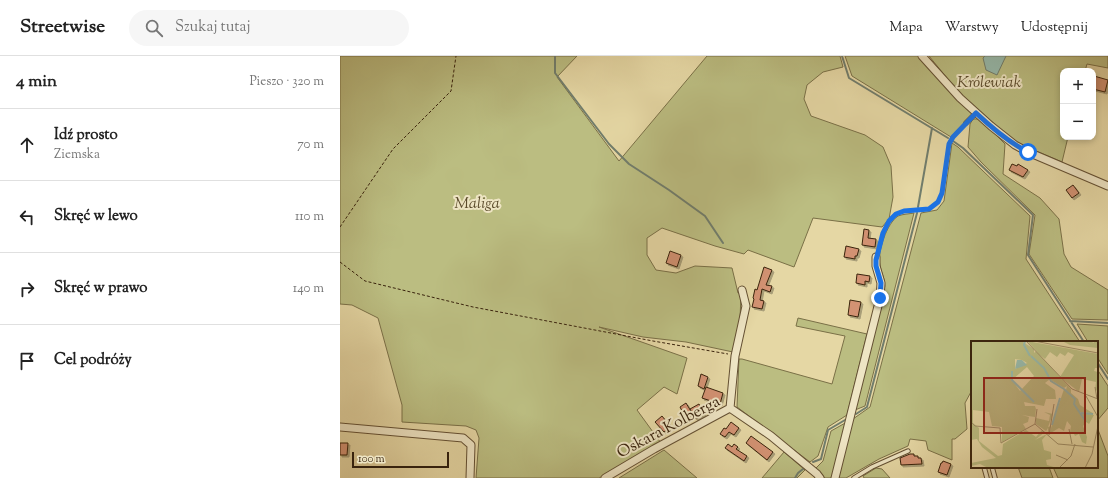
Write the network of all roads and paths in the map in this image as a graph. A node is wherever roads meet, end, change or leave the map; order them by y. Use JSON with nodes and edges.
{"nodes":[{"id":1,"x":456,"y":56,"type":"edge"},
{"id":2,"x":922,"y":56,"type":"edge"},
{"id":3,"x":976,"y":113,"type":"junction"},
{"id":4,"x":966,"y":123,"type":"joint"},
{"id":5,"x":1098,"y":182,"type":"junction"},
{"id":6,"x":1108,"y":186,"type":"edge"},
{"id":7,"x":1108,"y":190,"type":"edge"},
{"id":8,"x":340,"y":228,"type":"edge"},
{"id":9,"x":876,"y":257,"type":"joint"},
{"id":10,"x":340,"y":262,"type":"edge"},
{"id":11,"x":742,"y":290,"type":"dead end"},
{"id":12,"x":735,"y":356,"type":"junction"},
{"id":13,"x":730,"y":408,"type":"junction"},
{"id":14,"x":340,"y":427,"type":"edge"},
{"id":15,"x":908,"y":451,"type":"dead end"},
{"id":16,"x":984,"y":468,"type":"edge"},
{"id":17,"x":992,"y":468,"type":"edge"},
{"id":18,"x":470,"y":478,"type":"edge"},
{"id":19,"x":605,"y":478,"type":"edge"},
{"id":20,"x":820,"y":478,"type":"edge"},
{"id":21,"x":835,"y":478,"type":"edge"},
{"id":22,"x":854,"y":478,"type":"edge"},
{"id":23,"x":987,"y":478,"type":"edge"},
{"id":24,"x":995,"y":478,"type":"edge"}],
"edges":[{"from":1,"to":8,"type":"path"},
{"from":2,"to":3,"type":"street"},
{"from":3,"to":4,"type":"lane"},
{"from":3,"to":5,"type":"street"},
{"from":4,"to":9,"type":"path"},
{"from":5,"to":6,"type":"street"},
{"from":5,"to":7,"type":"street"},
{"from":9,"to":21,"type":"street"},
{"from":10,"to":12,"type":"path"},
{"from":11,"to":12,"type":"street"},
{"from":12,"to":13,"type":"street"},
{"from":13,"to":19,"type":"street","name":"Oskara Kolberga"},
{"from":13,"to":20,"type":"street","name":"Oskara Kolberga"},
{"from":14,"to":18,"type":"street"},
{"from":15,"to":22,"type":"lane"},
{"from":16,"to":23,"type":"lane"},
{"from":17,"to":24,"type":"lane"}]}
